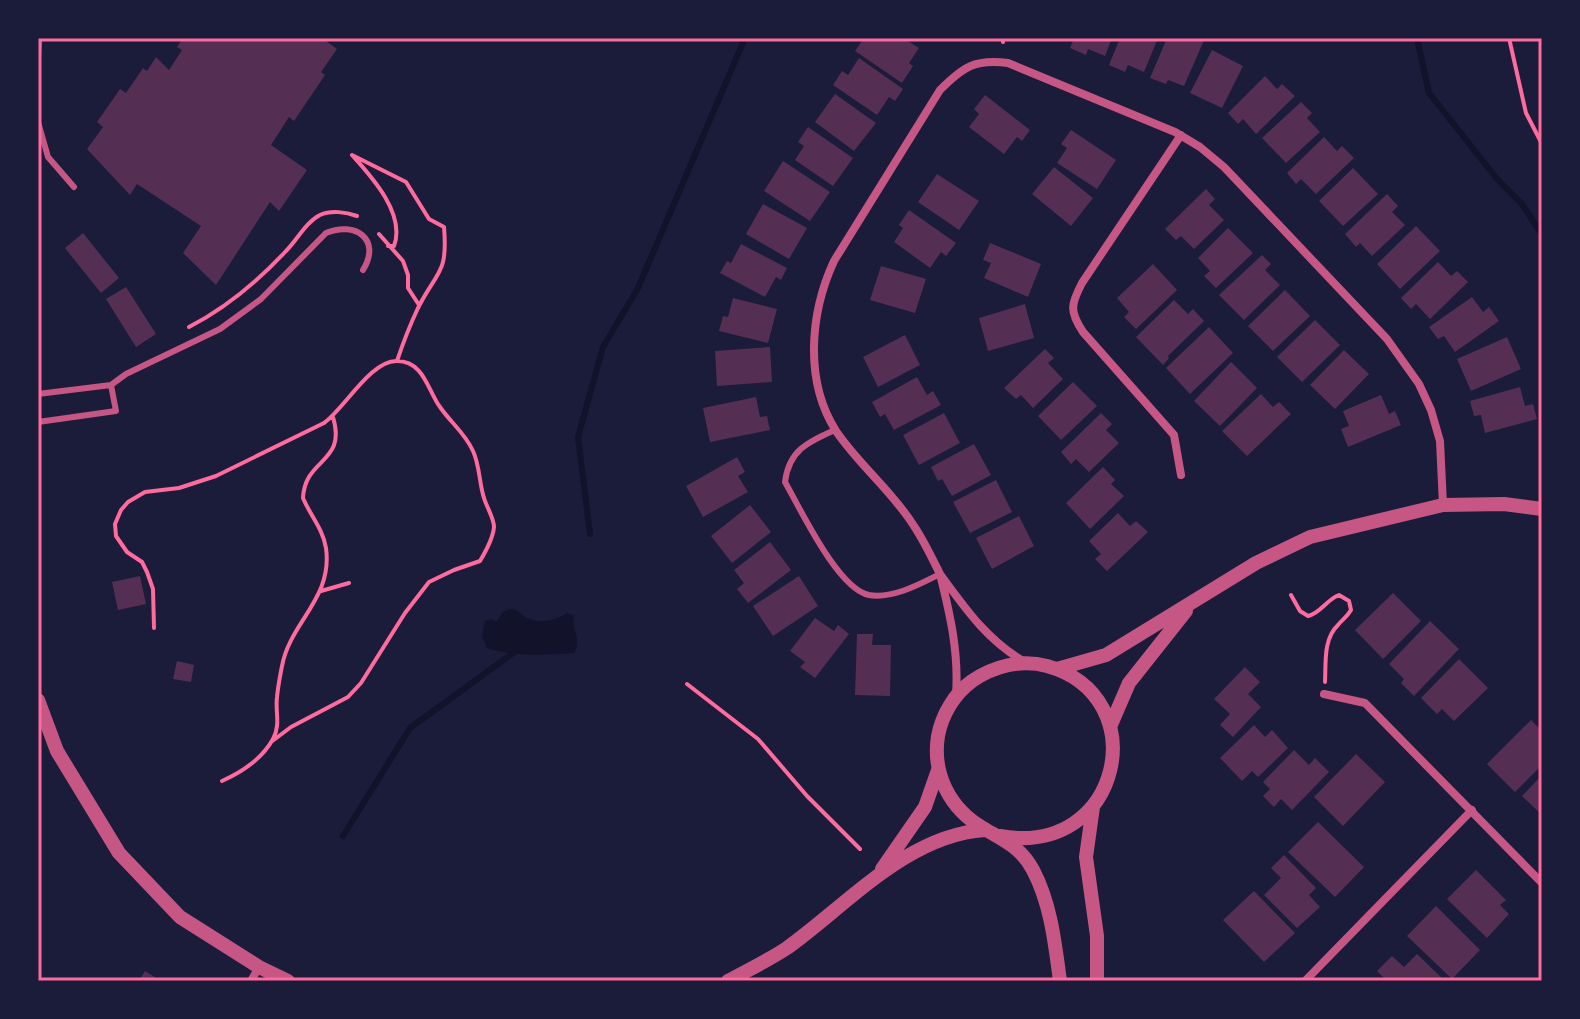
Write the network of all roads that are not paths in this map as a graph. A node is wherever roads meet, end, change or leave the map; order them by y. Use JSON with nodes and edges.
{"nodes":[{"id":1,"x":39,"y":38,"type":"edge"},
{"id":2,"x":38,"y":57,"type":"edge"},
{"id":3,"x":38,"y":122,"type":"edge"},
{"id":4,"x":1181,"y":135,"type":"junction"},
{"id":5,"x":74,"y":187,"type":"dead end"},
{"id":6,"x":363,"y":270,"type":"dead end"},
{"id":7,"x":111,"y":385,"type":"junction"},
{"id":8,"x":38,"y":394,"type":"edge"},
{"id":9,"x":38,"y":422,"type":"edge"},
{"id":10,"x":835,"y":430,"type":"junction"},
{"id":11,"x":1181,"y":475,"type":"dead end"},
{"id":12,"x":1443,"y":505,"type":"junction"},
{"id":13,"x":1542,"y":509,"type":"edge"},
{"id":14,"x":940,"y":574,"type":"junction"},
{"id":15,"x":1191,"y":605,"type":"junction"},
{"id":16,"x":1027,"y":663,"type":"junction"},
{"id":17,"x":1057,"y":669,"type":"junction"},
{"id":18,"x":1324,"y":694,"type":"road end"},
{"id":19,"x":955,"y":697,"type":"junction"},
{"id":20,"x":38,"y":700,"type":"edge"},
{"id":21,"x":1110,"y":727,"type":"junction"},
{"id":22,"x":938,"y":770,"type":"junction"},
{"id":23,"x":1093,"y":806,"type":"junction"},
{"id":24,"x":1472,"y":810,"type":"junction"},
{"id":25,"x":985,"y":830,"type":"junction"},
{"id":26,"x":1000,"y":836,"type":"junction"},
{"id":27,"x":879,"y":873,"type":"junction"},
{"id":28,"x":1542,"y":883,"type":"edge"},
{"id":29,"x":259,"y":967,"type":"junction"},
{"id":30,"x":251,"y":981,"type":"edge"},
{"id":31,"x":288,"y":981,"type":"edge"},
{"id":32,"x":728,"y":981,"type":"edge"},
{"id":33,"x":1060,"y":981,"type":"edge"},
{"id":34,"x":1097,"y":981,"type":"edge"},
{"id":35,"x":1305,"y":981,"type":"edge"}],
"edges":[{"from":1,"to":2,"type":"lane"},
{"from":3,"to":5,"type":"lane"},
{"from":4,"to":10,"type":"street"},
{"from":4,"to":11,"type":"street"},
{"from":4,"to":12,"type":"street"},
{"from":6,"to":7,"type":"lane"},
{"from":7,"to":8,"type":"lane"},
{"from":7,"to":9,"type":"lane"},
{"from":10,"to":14,"type":"street"},
{"from":10,"to":14,"type":"lane"},
{"from":12,"to":13,"type":"street"},
{"from":12,"to":15,"type":"street"},
{"from":14,"to":16,"type":"street"},
{"from":14,"to":19,"type":"street"},
{"from":15,"to":17,"type":"street"},
{"from":15,"to":21,"type":"street"},
{"from":16,"to":17,"type":"street"},
{"from":16,"to":19,"type":"street"},
{"from":17,"to":21,"type":"street"},
{"from":18,"to":24,"type":"street"},
{"from":19,"to":22,"type":"street"},
{"from":20,"to":29,"type":"street"},
{"from":21,"to":23,"type":"street"},
{"from":22,"to":25,"type":"street"},
{"from":22,"to":27,"type":"street"},
{"from":23,"to":26,"type":"street"},
{"from":23,"to":34,"type":"street"},
{"from":24,"to":28,"type":"street"},
{"from":24,"to":35,"type":"street"},
{"from":25,"to":26,"type":"street"},
{"from":25,"to":27,"type":"street"},
{"from":26,"to":33,"type":"street"},
{"from":27,"to":32,"type":"street"},
{"from":29,"to":30,"type":"street"},
{"from":29,"to":31,"type":"street"}]}
